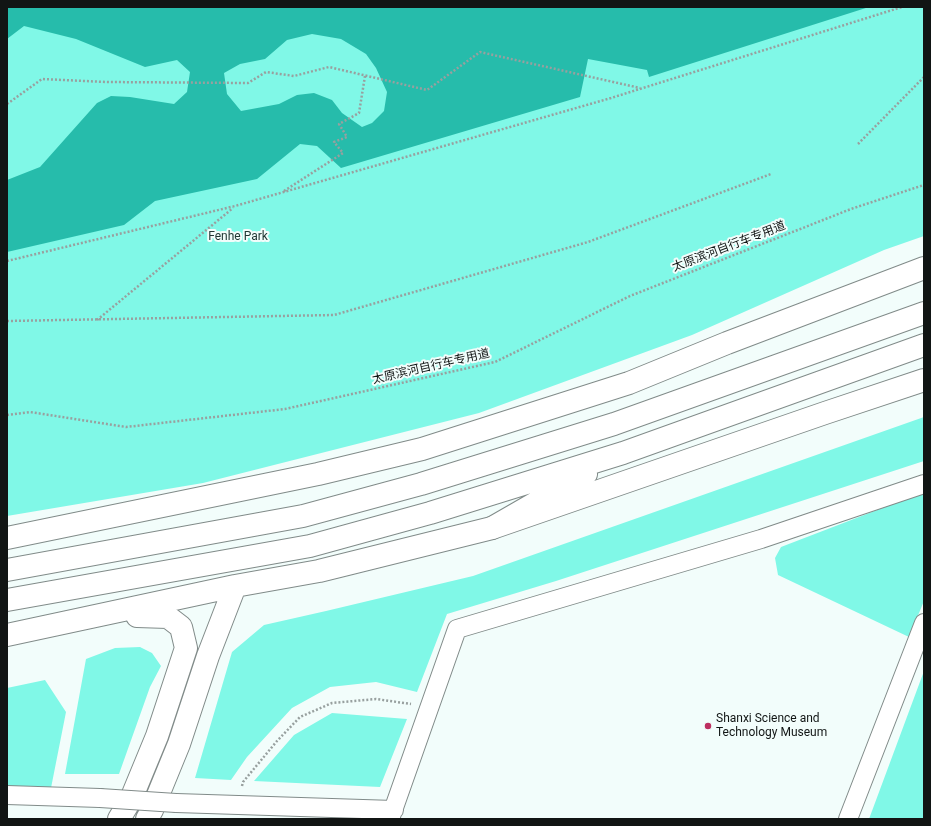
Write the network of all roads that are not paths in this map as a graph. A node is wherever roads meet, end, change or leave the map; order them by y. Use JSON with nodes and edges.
{"nodes":[{"id":1,"x":924,"y":268,"type":"edge"},
{"id":2,"x":924,"y":313,"type":"edge"},
{"id":3,"x":924,"y":345,"type":"edge"},
{"id":4,"x":924,"y":380,"type":"edge"},
{"id":5,"x":623,"y":453,"type":"junction"},
{"id":6,"x":924,"y":484,"type":"edge"},
{"id":7,"x":492,"y":528,"type":"junction"},
{"id":8,"x":7,"y":538,"type":"edge"},
{"id":9,"x":7,"y":570,"type":"edge"},
{"id":10,"x":235,"y":586,"type":"junction"},
{"id":11,"x":7,"y":600,"type":"edge"},
{"id":12,"x":90,"y":618,"type":"junction"},
{"id":13,"x":924,"y":623,"type":"edge"},
{"id":14,"x":7,"y":635,"type":"edge"},
{"id":15,"x":7,"y":795,"type":"edge"},
{"id":16,"x":392,"y":814,"type":"edge"},
{"id":17,"x":120,"y":819,"type":"edge"},
{"id":18,"x":147,"y":819,"type":"edge"},
{"id":19,"x":848,"y":819,"type":"edge"}],
"edges":[{"from":1,"to":8,"type":"main road"},
{"from":2,"to":9,"type":"main road"},
{"from":3,"to":5,"type":"main road"},
{"from":4,"to":7,"type":"main road"},
{"from":5,"to":7,"type":"main road"},
{"from":5,"to":11,"type":"main road"},
{"from":6,"to":16,"type":"street"},
{"from":7,"to":10,"type":"main road"},
{"from":10,"to":12,"type":"main road"},
{"from":10,"to":18,"type":"main road"},
{"from":12,"to":14,"type":"main road"},
{"from":12,"to":17,"type":"main road"},
{"from":13,"to":19,"type":"street"},
{"from":15,"to":16,"type":"street","bridge":true}]}
